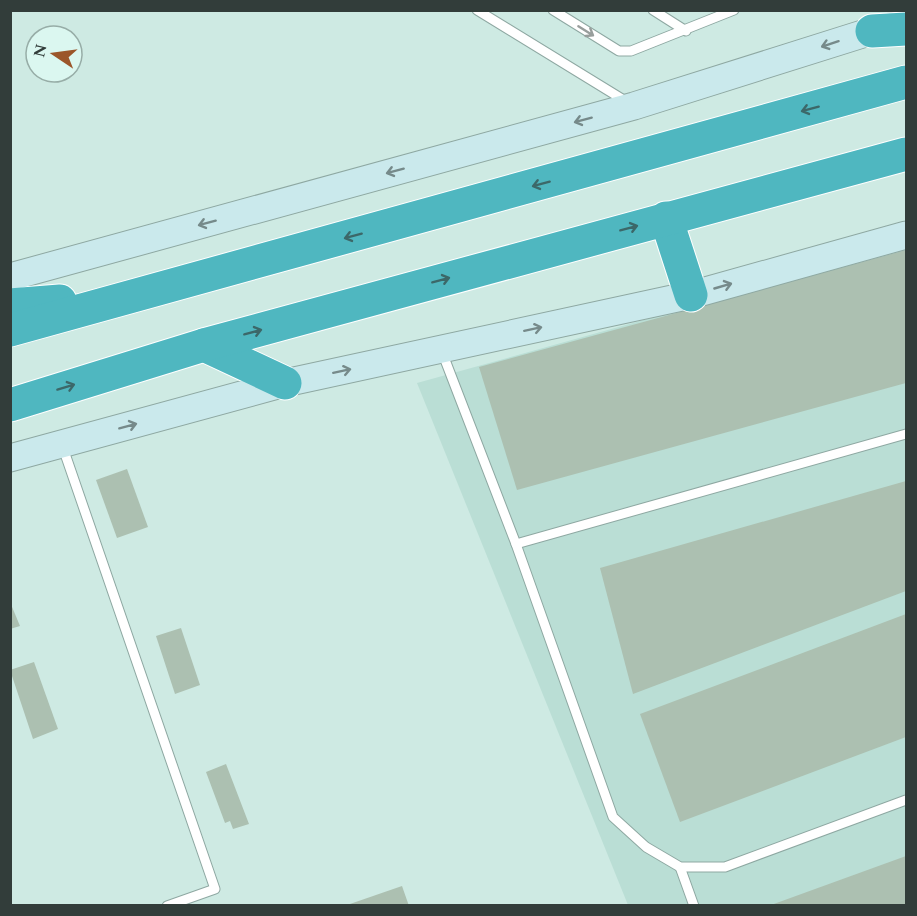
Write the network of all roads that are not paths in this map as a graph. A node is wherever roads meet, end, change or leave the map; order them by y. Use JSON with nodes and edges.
{"nodes":[{"id":1,"x":477,"y":10,"type":"edge"},
{"id":2,"x":553,"y":10,"type":"edge"},
{"id":3,"x":653,"y":10,"type":"edge"},
{"id":4,"x":734,"y":10,"type":"edge"},
{"id":5,"x":906,"y":23,"type":"edge"},
{"id":6,"x":906,"y":29,"type":"edge"},
{"id":7,"x":686,"y":31,"type":"junction"},
{"id":8,"x":872,"y":31,"type":"junction"},
{"id":9,"x":906,"y":82,"type":"edge"},
{"id":10,"x":634,"y":106,"type":"junction"},
{"id":11,"x":906,"y":154,"type":"edge"},
{"id":12,"x":666,"y":218,"type":"junction"},
{"id":13,"x":906,"y":235,"type":"edge"},
{"id":14,"x":10,"y":277,"type":"edge"},
{"id":15,"x":145,"y":293,"type":"junction"},
{"id":16,"x":691,"y":295,"type":"junction"},
{"id":17,"x":10,"y":305,"type":"edge"},
{"id":18,"x":10,"y":330,"type":"edge"},
{"id":19,"x":204,"y":345,"type":"junction"},
{"id":20,"x":441,"y":349,"type":"junction"},
{"id":21,"x":285,"y":383,"type":"junction"},
{"id":22,"x":10,"y":405,"type":"edge"},
{"id":23,"x":906,"y":434,"type":"edge"},
{"id":24,"x":62,"y":444,"type":"junction"},
{"id":25,"x":10,"y":458,"type":"edge"},
{"id":26,"x":516,"y":544,"type":"junction"},
{"id":27,"x":906,"y":800,"type":"edge"},
{"id":28,"x":680,"y":867,"type":"junction"},
{"id":29,"x":167,"y":906,"type":"edge"},
{"id":30,"x":694,"y":906,"type":"edge"}],
"edges":[{"from":1,"to":10,"type":"lane"},
{"from":2,"to":7,"type":"lane","one_way":true},
{"from":3,"to":7,"type":"lane"},
{"from":4,"to":7,"type":"lane"},
{"from":5,"to":8,"type":"main road"},
{"from":6,"to":8,"type":"highway"},
{"from":8,"to":10,"type":"main road","one_way":true},
{"from":9,"to":15,"type":"highway","one_way":true},
{"from":10,"to":14,"type":"main road","one_way":true},
{"from":11,"to":12,"type":"highway"},
{"from":12,"to":16,"type":"highway"},
{"from":19,"to":12,"type":"highway","one_way":true},
{"from":16,"to":13,"type":"main road","one_way":true},
{"from":15,"to":17,"type":"highway"},
{"from":15,"to":18,"type":"highway"},
{"from":20,"to":16,"type":"main road","one_way":true},
{"from":19,"to":21,"type":"highway"},
{"from":22,"to":19,"type":"highway","one_way":true},
{"from":21,"to":20,"type":"main road","one_way":true},
{"from":20,"to":26,"type":"lane"},
{"from":24,"to":21,"type":"main road","one_way":true},
{"from":23,"to":26,"type":"lane"},
{"from":24,"to":25,"type":"main road"},
{"from":24,"to":29,"type":"lane"},
{"from":26,"to":28,"type":"lane"},
{"from":27,"to":28,"type":"lane"},
{"from":28,"to":30,"type":"lane"}]}
